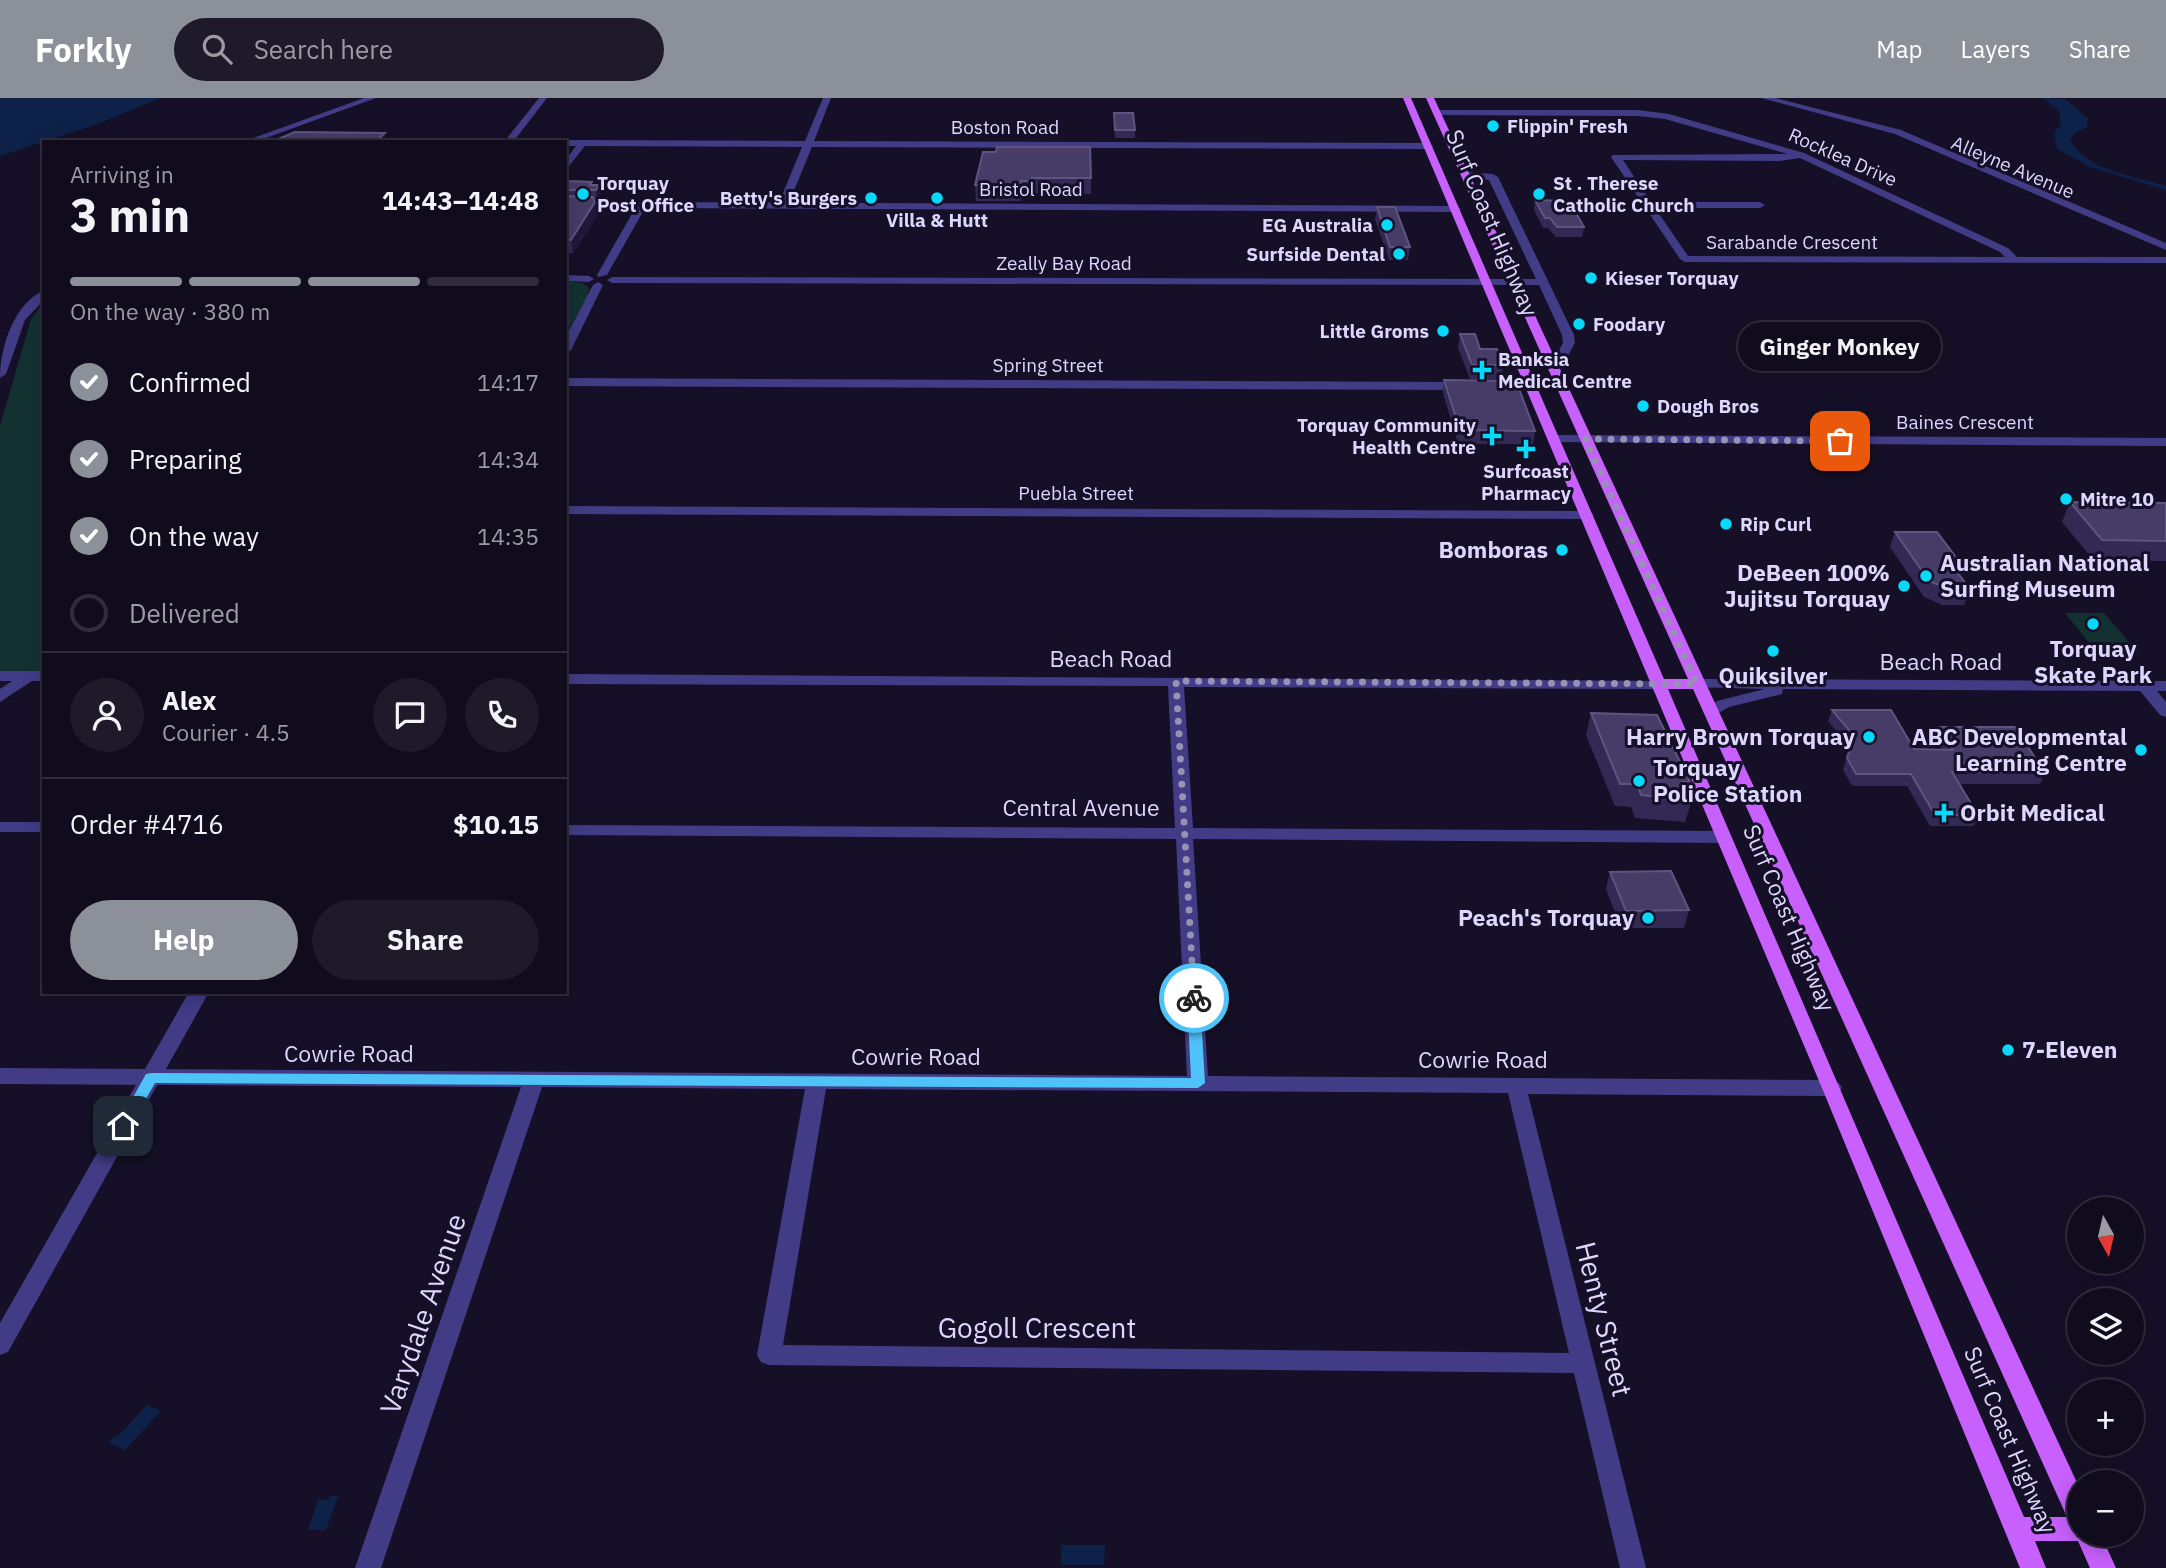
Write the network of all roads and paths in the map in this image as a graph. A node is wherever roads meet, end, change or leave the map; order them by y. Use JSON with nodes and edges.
{"nodes":[{"id":1,"x":372,"y":98,"type":"edge"},
{"id":2,"x":543,"y":98,"type":"edge"},
{"id":3,"x":827,"y":98,"type":"edge"},
{"id":4,"x":1407,"y":98,"type":"edge"},
{"id":5,"x":1430,"y":98,"type":"edge"},
{"id":6,"x":1765,"y":98,"type":"edge"},
{"id":7,"x":1437,"y":113,"type":"junction"},
{"id":8,"x":1414,"y":114,"type":"junction"},
{"id":9,"x":1841,"y":117,"type":"junction"},
{"id":10,"x":252,"y":140,"type":"edge"},
{"id":11,"x":510,"y":140,"type":"edge"},
{"id":12,"x":567,"y":143,"type":"edge"},
{"id":13,"x":582,"y":143,"type":"junction"},
{"id":14,"x":808,"y":144,"type":"junction"},
{"id":15,"x":1428,"y":146,"type":"junction"},
{"id":16,"x":1801,"y":155,"type":"junction"},
{"id":17,"x":567,"y":165,"type":"edge"},
{"id":18,"x":1466,"y":175,"type":"junction"},
{"id":19,"x":567,"y":205,"type":"edge"},
{"id":20,"x":642,"y":205,"type":"junction"},
{"id":21,"x":783,"y":205,"type":"junction"},
{"id":22,"x":1649,"y":205,"type":"junction"},
{"id":23,"x":1760,"y":205,"type":"dead end"},
{"id":24,"x":1456,"y":209,"type":"junction"},
{"id":25,"x":1482,"y":211,"type":"junction"},
{"id":26,"x":1510,"y":213,"type":"junction"},
{"id":27,"x":2166,"y":247,"type":"edge"},
{"id":28,"x":2015,"y":260,"type":"junction"},
{"id":29,"x":2166,"y":260,"type":"edge"},
{"id":30,"x":567,"y":278,"type":"edge"},
{"id":31,"x":600,"y":280,"type":"junction"},
{"id":32,"x":1487,"y":282,"type":"junction"},
{"id":33,"x":1515,"y":282,"type":"junction"},
{"id":34,"x":1542,"y":282,"type":"junction"},
{"id":35,"x":42,"y":295,"type":"edge"},
{"id":36,"x":567,"y":346,"type":"edge"},
{"id":37,"x":1554,"y":371,"type":"junction"},
{"id":38,"x":0,"y":374,"type":"edge"},
{"id":39,"x":567,"y":382,"type":"edge"},
{"id":40,"x":1483,"y":386,"type":"edge"},
{"id":41,"x":1555,"y":439,"type":"junction"},
{"id":42,"x":1585,"y":439,"type":"junction"},
{"id":43,"x":2166,"y":442,"type":"edge"},
{"id":44,"x":567,"y":509,"type":"edge"},
{"id":45,"x":1587,"y":514,"type":"junction"},
{"id":46,"x":0,"y":676,"type":"edge"},
{"id":47,"x":36,"y":676,"type":"edge"},
{"id":48,"x":567,"y":679,"type":"edge"},
{"id":49,"x":1176,"y":681,"type":"junction"},
{"id":50,"x":1657,"y":684,"type":"junction"},
{"id":51,"x":1697,"y":684,"type":"junction"},
{"id":52,"x":1842,"y":684,"type":"junction"},
{"id":53,"x":2145,"y":686,"type":"junction"},
{"id":54,"x":2166,"y":687,"type":"edge"},
{"id":55,"x":0,"y":697,"type":"edge"},
{"id":56,"x":1710,"y":712,"type":"junction"},
{"id":57,"x":2166,"y":712,"type":"edge"},
{"id":58,"x":0,"y":827,"type":"edge"},
{"id":59,"x":42,"y":827,"type":"edge"},
{"id":60,"x":567,"y":830,"type":"edge"},
{"id":61,"x":1185,"y":833,"type":"junction"},
{"id":62,"x":1723,"y":837,"type":"junction"},
{"id":63,"x":198,"y":994,"type":"edge"},
{"id":64,"x":0,"y":1076,"type":"edge"},
{"id":65,"x":151,"y":1078,"type":"junction"},
{"id":66,"x":534,"y":1080,"type":"junction"},
{"id":67,"x":817,"y":1080,"type":"junction"},
{"id":68,"x":1198,"y":1083,"type":"junction"},
{"id":69,"x":1516,"y":1085,"type":"junction"},
{"id":70,"x":1832,"y":1088,"type":"junction"},
{"id":71,"x":0,"y":1345,"type":"edge"},
{"id":72,"x":1584,"y":1363,"type":"junction"},
{"id":73,"x":2067,"y":1489,"type":"edge"},
{"id":74,"x":2017,"y":1529,"type":"junction"},
{"id":75,"x":2067,"y":1530,"type":"edge"},
{"id":76,"x":2093,"y":1547,"type":"edge"},
{"id":77,"x":368,"y":1568,"type":"edge"},
{"id":78,"x":1633,"y":1568,"type":"edge"},
{"id":79,"x":2033,"y":1568,"type":"edge"},
{"id":80,"x":2103,"y":1568,"type":"edge"}],
"edges":[{"from":1,"to":10,"type":"street"},
{"from":2,"to":11,"type":"street"},
{"from":3,"to":14,"type":"street"},
{"from":4,"to":8,"type":"main road","name":"Surf Coast Highway"},
{"from":5,"to":7,"type":"main road","name":"Surf Coast Highway"},
{"from":6,"to":9,"type":"street","name":"Alleyne Avenue"},
{"from":7,"to":8,"type":"main road"},
{"from":7,"to":16,"type":"street","name":"Rocklea Drive"},
{"from":7,"to":18,"type":"main road","name":"Surf Coast Highway"},
{"from":8,"to":15,"type":"main road","name":"Surf Coast Highway"},
{"from":9,"to":27,"type":"street","name":"Alleyne Avenue"},
{"from":9,"to":29,"type":"street","name":"Alleyne Avenue"},
{"from":12,"to":13,"type":"street","name":"Boston Road"},
{"from":13,"to":14,"type":"street","name":"Boston Road"},
{"from":13,"to":17,"type":"street"},
{"from":14,"to":15,"type":"street","name":"Boston Road"},
{"from":14,"to":21,"type":"street"},
{"from":15,"to":24,"type":"main road","name":"Surf Coast Highway"},
{"from":16,"to":22,"type":"street","name":"Sarabande Crescent"},
{"from":16,"to":28,"type":"street","name":"Rocklea Drive"},
{"from":18,"to":25,"type":"main road","name":"Surf Coast Highway"},
{"from":18,"to":26,"type":"street"},
{"from":19,"to":20,"type":"street","name":"Bristol Road"},
{"from":20,"to":21,"type":"street","name":"Bristol Road"},
{"from":20,"to":31,"type":"street"},
{"from":21,"to":24,"type":"street","name":"Bristol Road"},
{"from":22,"to":23,"type":"street"},
{"from":22,"to":28,"type":"street","name":"Sarabande Crescent"},
{"from":24,"to":25,"type":"main road"},
{"from":24,"to":32,"type":"main road","name":"Surf Coast Highway"},
{"from":25,"to":26,"type":"street"},
{"from":25,"to":33,"type":"main road","name":"Surf Coast Highway"},
{"from":26,"to":34,"type":"street"},
{"from":28,"to":29,"type":"street","name":"Sarabande Crescent"},
{"from":30,"to":31,"type":"street","name":"Zeally Bay Road"},
{"from":31,"to":32,"type":"street","name":"Zeally Bay Road"},
{"from":31,"to":36,"type":"street"},
{"from":32,"to":33,"type":"street","name":"Zeally Bay Road"},
{"from":32,"to":41,"type":"main road","name":"Surf Coast Highway"},
{"from":33,"to":34,"type":"street","name":"Zeally Bay Road"},
{"from":33,"to":37,"type":"main road","name":"Surf Coast Highway"},
{"from":34,"to":37,"type":"street"},
{"from":35,"to":38,"type":"street"},
{"from":37,"to":42,"type":"main road","name":"Surf Coast Highway"},
{"from":39,"to":40,"type":"street","name":"Spring Street"},
{"from":41,"to":42,"type":"street","name":"Baines Crescent"},
{"from":41,"to":45,"type":"main road","name":"Surf Coast Highway"},
{"from":42,"to":43,"type":"street","name":"Baines Crescent"},
{"from":42,"to":51,"type":"main road","name":"Surf Coast Highway"},
{"from":44,"to":45,"type":"street","name":"Puebla Street"},
{"from":45,"to":50,"type":"main road","name":"Surf Coast Highway"},
{"from":46,"to":47,"type":"street"},
{"from":47,"to":55,"type":"street"},
{"from":48,"to":49,"type":"street","name":"Beach Road"},
{"from":49,"to":50,"type":"street","name":"Beach Road"},
{"from":49,"to":61,"type":"street"},
{"from":50,"to":51,"type":"main road"},
{"from":50,"to":62,"type":"main road","name":"Surf Coast Highway"},
{"from":51,"to":52,"type":"street","name":"Beach Road"},
{"from":51,"to":56,"type":"main road","name":"Surf Coast Highway"},
{"from":52,"to":53,"type":"street","name":"Beach Road"},
{"from":52,"to":56,"type":"street","name":"Beach Road"},
{"from":53,"to":54,"type":"street","name":"Beach Road"},
{"from":53,"to":57,"type":"street"},
{"from":56,"to":73,"type":"main road","name":"Surf Coast Highway"},
{"from":58,"to":59,"type":"street"},
{"from":60,"to":61,"type":"street","name":"Central Avenue"},
{"from":61,"to":62,"type":"street","name":"Central Avenue"},
{"from":61,"to":68,"type":"street"},
{"from":62,"to":70,"type":"main road","name":"Surf Coast Highway"},
{"from":63,"to":65,"type":"street"},
{"from":64,"to":65,"type":"street","name":"Cowrie Road"},
{"from":65,"to":66,"type":"street","name":"Cowrie Road"},
{"from":65,"to":71,"type":"street"},
{"from":66,"to":67,"type":"street","name":"Cowrie Road"},
{"from":66,"to":77,"type":"street","name":"Varydale Avenue"},
{"from":67,"to":68,"type":"street","name":"Cowrie Road"},
{"from":67,"to":72,"type":"street","name":"Gogoll Crescent"},
{"from":68,"to":69,"type":"street","name":"Cowrie Road"},
{"from":69,"to":70,"type":"street","name":"Cowrie Road"},
{"from":69,"to":72,"type":"street","name":"Henty Street"},
{"from":70,"to":74,"type":"main road","name":"Surf Coast Highway"},
{"from":72,"to":78,"type":"street","name":"Henty Street"},
{"from":74,"to":75,"type":"main road"},
{"from":74,"to":79,"type":"main road","name":"Surf Coast Highway"},
{"from":76,"to":80,"type":"main road","name":"Surf Coast Highway"}]}
